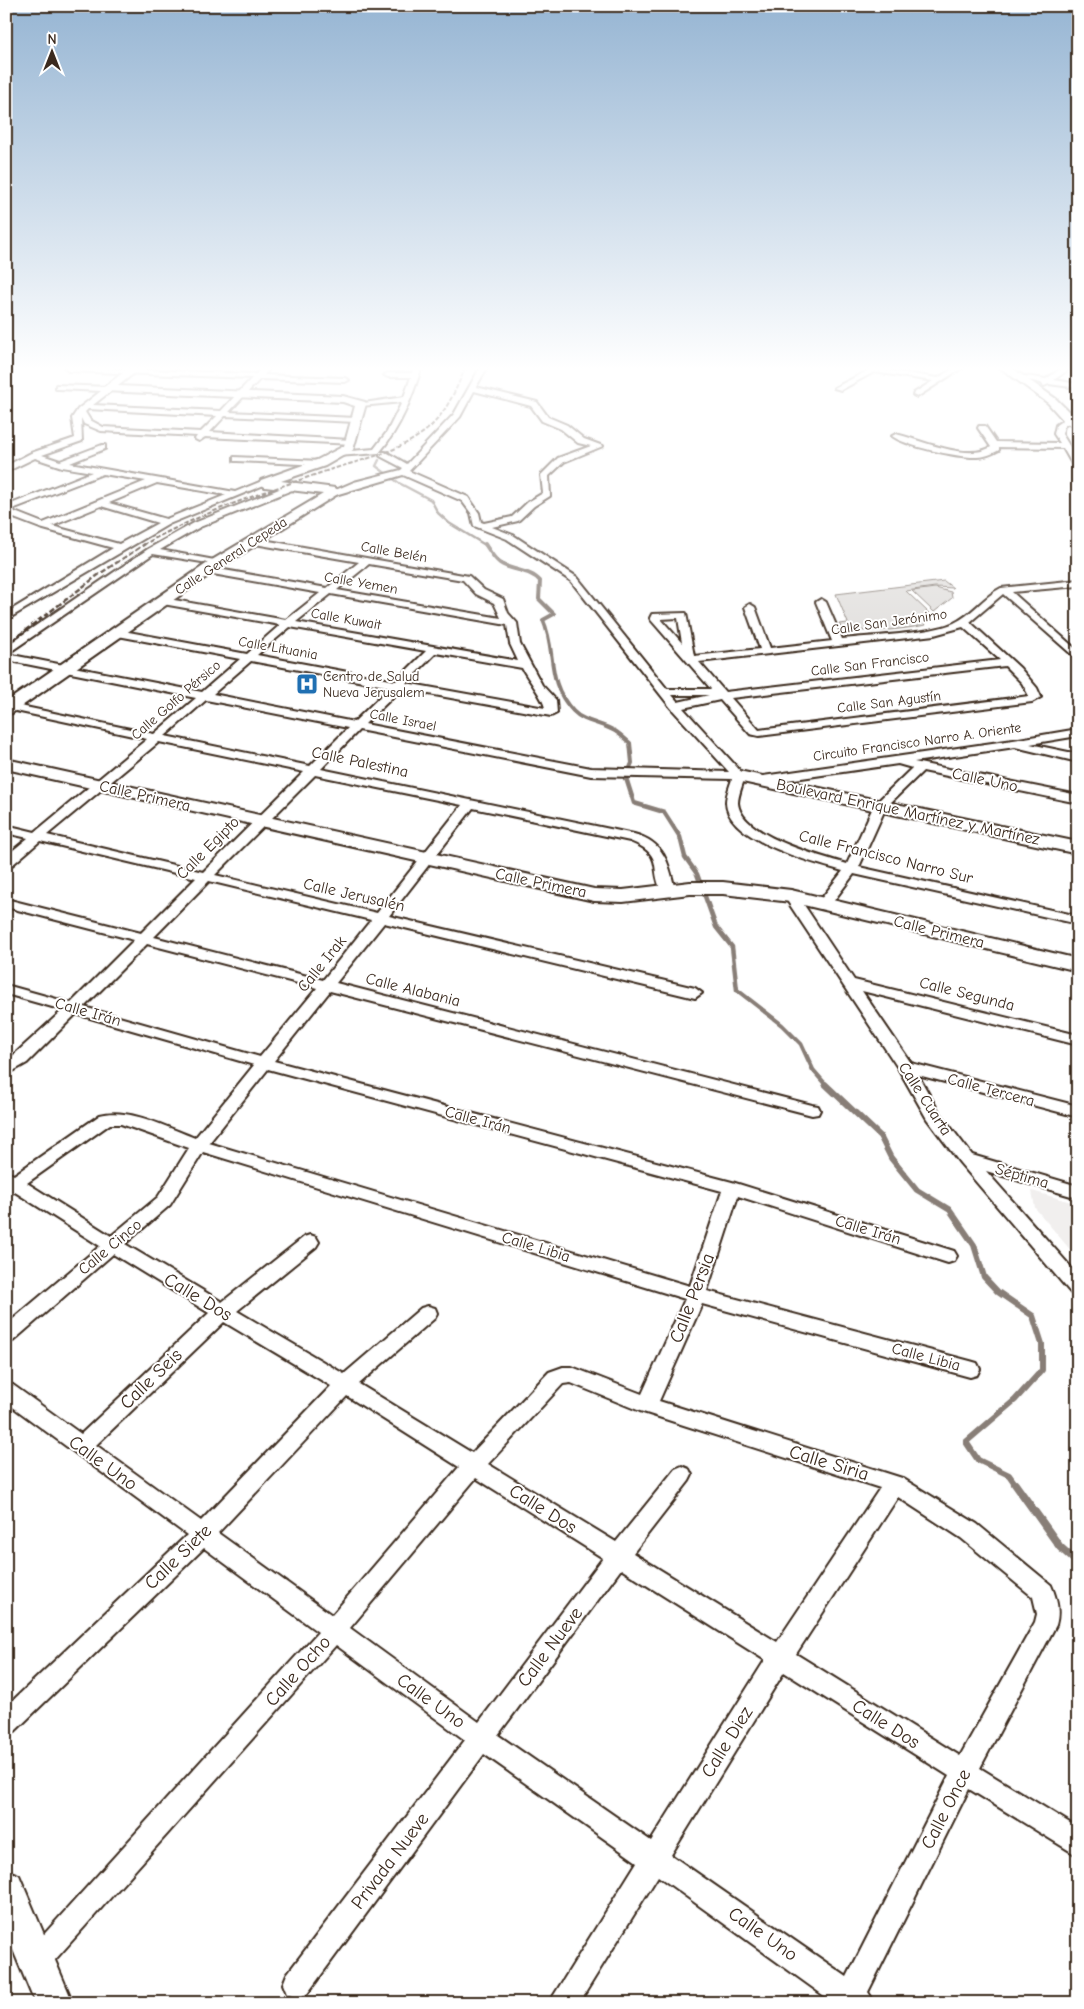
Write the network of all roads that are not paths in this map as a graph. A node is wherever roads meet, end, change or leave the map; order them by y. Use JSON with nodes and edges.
{"nodes":[{"id":1,"x":25,"y":460,"type":"edge"},
{"id":2,"x":49,"y":460,"type":"edge"},
{"id":3,"x":72,"y":460,"type":"edge"},
{"id":4,"x":253,"y":460,"type":"edge"},
{"id":5,"x":328,"y":460,"type":"edge"},
{"id":6,"x":387,"y":460,"type":"edge"},
{"id":7,"x":414,"y":460,"type":"edge"},
{"id":8,"x":565,"y":460,"type":"edge"},
{"id":9,"x":321,"y":463,"type":"junction"},
{"id":10,"x":62,"y":464,"type":"junction"},
{"id":11,"x":6,"y":470,"type":"edge"},
{"id":12,"x":102,"y":471,"type":"junction"},
{"id":13,"x":402,"y":472,"type":"junction"},
{"id":14,"x":155,"y":481,"type":"junction"},
{"id":15,"x":265,"y":483,"type":"junction"},
{"id":16,"x":289,"y":488,"type":"junction"},
{"id":17,"x":335,"y":492,"type":"junction"},
{"id":18,"x":233,"y":494,"type":"junction"},
{"id":19,"x":101,"y":503,"type":"junction"},
{"id":20,"x":6,"y":511,"type":"edge"},
{"id":21,"x":166,"y":522,"type":"junction"},
{"id":22,"x":43,"y":526,"type":"junction"},
{"id":23,"x":482,"y":526,"type":"junction"},
{"id":24,"x":252,"y":540,"type":"junction"},
{"id":25,"x":118,"y":547,"type":"junction"},
{"id":26,"x":150,"y":551,"type":"junction"},
{"id":27,"x":367,"y":561,"type":"junction"},
{"id":28,"x":212,"y":567,"type":"junction"},
{"id":29,"x":1072,"y":583,"type":"edge"},
{"id":30,"x":1004,"y":590,"type":"junction"},
{"id":31,"x":1078,"y":591,"type":"edge"},
{"id":32,"x":329,"y":592,"type":"junction"},
{"id":33,"x":163,"y":601,"type":"junction"},
{"id":34,"x":821,"y":602,"type":"dead end"},
{"id":35,"x":750,"y":607,"type":"dead end"},
{"id":36,"x":6,"y":617,"type":"edge"},
{"id":37,"x":964,"y":622,"type":"junction"},
{"id":38,"x":288,"y":623,"type":"junction"},
{"id":39,"x":512,"y":623,"type":"junction"},
{"id":40,"x":118,"y":633,"type":"junction"},
{"id":41,"x":839,"y":644,"type":"junction"},
{"id":42,"x":434,"y":649,"type":"junction"},
{"id":43,"x":6,"y":651,"type":"edge"},
{"id":44,"x":766,"y":651,"type":"junction"},
{"id":45,"x":6,"y":657,"type":"edge"},
{"id":46,"x":1078,"y":657,"type":"edge"},
{"id":47,"x":248,"y":658,"type":"junction"},
{"id":48,"x":1008,"y":662,"type":"junction"},
{"id":49,"x":524,"y":665,"type":"junction"},
{"id":50,"x":65,"y":670,"type":"junction"},
{"id":51,"x":396,"y":685,"type":"junction"},
{"id":52,"x":664,"y":692,"type":"junction"},
{"id":53,"x":720,"y":694,"type":"junction"},
{"id":54,"x":204,"y":696,"type":"junction"},
{"id":55,"x":674,"y":706,"type":"junction"},
{"id":56,"x":9,"y":708,"type":"edge"},
{"id":57,"x":355,"y":726,"type":"junction"},
{"id":58,"x":1078,"y":732,"type":"edge"},
{"id":59,"x":157,"y":737,"type":"junction"},
{"id":60,"x":1013,"y":744,"type":"junction"},
{"id":61,"x":1078,"y":758,"type":"edge"},
{"id":62,"x":892,"y":761,"type":"junction"},
{"id":63,"x":6,"y":764,"type":"edge"},
{"id":64,"x":920,"y":767,"type":"junction"},
{"id":65,"x":311,"y":770,"type":"junction"},
{"id":66,"x":738,"y":776,"type":"junction"},
{"id":67,"x":760,"y":780,"type":"junction"},
{"id":68,"x":99,"y":785,"type":"junction"},
{"id":69,"x":1078,"y":799,"type":"edge"},
{"id":70,"x":470,"y":803,"type":"junction"},
{"id":71,"x":880,"y":805,"type":"junction"},
{"id":72,"x":259,"y":821,"type":"junction"},
{"id":73,"x":6,"y":829,"type":"edge"},
{"id":74,"x":38,"y":837,"type":"junction"},
{"id":75,"x":1078,"y":848,"type":"edge"},
{"id":76,"x":428,"y":858,"type":"junction"},
{"id":77,"x":6,"y":863,"type":"edge"},
{"id":78,"x":851,"y":869,"type":"junction"},
{"id":79,"x":202,"y":878,"type":"junction"},
{"id":80,"x":668,"y":890,"type":"junction"},
{"id":81,"x":791,"y":896,"type":"junction"},
{"id":82,"x":6,"y":903,"type":"edge"},
{"id":83,"x":824,"y":904,"type":"junction"},
{"id":84,"x":381,"y":919,"type":"junction"},
{"id":85,"x":1078,"y":920,"type":"edge"},
{"id":86,"x":144,"y":938,"type":"junction"},
{"id":87,"x":1078,"y":965,"type":"edge"},
{"id":88,"x":848,"y":983,"type":"junction"},
{"id":89,"x":326,"y":985,"type":"junction"},
{"id":90,"x":6,"y":989,"type":"edge"},
{"id":91,"x":695,"y":993,"type":"dead end"},
{"id":92,"x":74,"y":1008,"type":"junction"},
{"id":93,"x":1078,"y":1040,"type":"edge"},
{"id":94,"x":264,"y":1063,"type":"junction"},
{"id":95,"x":905,"y":1068,"type":"junction"},
{"id":96,"x":6,"y":1070,"type":"edge"},
{"id":97,"x":812,"y":1110,"type":"dead end"},
{"id":98,"x":1078,"y":1112,"type":"edge"},
{"id":99,"x":198,"y":1145,"type":"junction"},
{"id":100,"x":966,"y":1160,"type":"junction"},
{"id":101,"x":9,"y":1183,"type":"edge"},
{"id":102,"x":732,"y":1188,"type":"junction"},
{"id":103,"x":1078,"y":1192,"type":"edge"},
{"id":104,"x":310,"y":1242,"type":"dead end"},
{"id":105,"x":112,"y":1244,"type":"junction"},
{"id":106,"x":948,"y":1256,"type":"dead end"},
{"id":107,"x":1078,"y":1288,"type":"edge"},
{"id":108,"x":696,"y":1295,"type":"junction"},
{"id":109,"x":222,"y":1312,"type":"junction"},
{"id":110,"x":428,"y":1313,"type":"dead end"},
{"id":111,"x":6,"y":1336,"type":"edge"},
{"id":112,"x":970,"y":1369,"type":"dead end"},
{"id":113,"x":556,"y":1378,"type":"joint"},
{"id":114,"x":345,"y":1385,"type":"junction"},
{"id":115,"x":6,"y":1392,"type":"edge"},
{"id":116,"x":647,"y":1406,"type":"junction"},
{"id":117,"x":80,"y":1447,"type":"junction"},
{"id":118,"x":474,"y":1466,"type":"junction"},
{"id":119,"x":682,"y":1475,"type":"dead end"},
{"id":120,"x":895,"y":1484,"type":"junction"},
{"id":121,"x":202,"y":1535,"type":"junction"},
{"id":122,"x":618,"y":1556,"type":"junction"},
{"id":123,"x":1045,"y":1625,"type":"joint"},
{"id":124,"x":333,"y":1631,"type":"junction"},
{"id":125,"x":780,"y":1658,"type":"junction"},
{"id":126,"x":6,"y":1724,"type":"edge"},
{"id":127,"x":482,"y":1738,"type":"junction"},
{"id":128,"x":964,"y":1773,"type":"junction"},
{"id":129,"x":1078,"y":1844,"type":"edge"},
{"id":130,"x":654,"y":1858,"type":"junction"},
{"id":131,"x":6,"y":1888,"type":"edge"},
{"id":132,"x":37,"y":1961,"type":"junction"},
{"id":133,"x":297,"y":1984,"type":"dead end"},
{"id":134,"x":853,"y":2000,"type":"edge"},
{"id":135,"x":54,"y":2003,"type":"edge"},
{"id":136,"x":563,"y":2003,"type":"edge"}],
"edges":[{"from":1,"to":11,"type":"street"},
{"from":2,"to":10,"type":"street"},
{"from":3,"to":10,"type":"street"},
{"from":4,"to":9,"type":"street"},
{"from":5,"to":9,"type":"street"},
{"from":6,"to":13,"type":"street"},
{"from":7,"to":13,"type":"street"},
{"from":8,"to":23,"type":"street"},
{"from":9,"to":15,"type":"street"},
{"from":10,"to":12,"type":"street"},
{"from":12,"to":14,"type":"street"},
{"from":12,"to":20,"type":"street"},
{"from":13,"to":17,"type":"street","name":"Calle General Cepeda"},
{"from":13,"to":23,"type":"street"},
{"from":14,"to":18,"type":"street"},
{"from":14,"to":19,"type":"street"},
{"from":15,"to":16,"type":"street"},
{"from":15,"to":18,"type":"street"},
{"from":16,"to":17,"type":"street"},
{"from":16,"to":26,"type":"street"},
{"from":17,"to":24,"type":"street","name":"Calle General Cepeda"},
{"from":18,"to":21,"type":"street"},
{"from":19,"to":21,"type":"street"},
{"from":19,"to":22,"type":"street"},
{"from":20,"to":22,"type":"street"},
{"from":21,"to":25,"type":"street"},
{"from":22,"to":25,"type":"street"},
{"from":23,"to":52,"type":"street"},
{"from":24,"to":27,"type":"street","name":"Calle Belén"},
{"from":24,"to":28,"type":"street","name":"Calle General Cepeda"},
{"from":25,"to":36,"type":"street"},
{"from":26,"to":28,"type":"street","name":"Calle Yemen"},
{"from":26,"to":43,"type":"street"},
{"from":27,"to":32,"type":"street","name":"Calle Golfo Pérsico"},
{"from":27,"to":39,"type":"street","name":"Calle Belén"},
{"from":28,"to":32,"type":"street","name":"Calle Yemen"},
{"from":28,"to":33,"type":"street","name":"Calle General Cepeda"},
{"from":29,"to":30,"type":"street","name":"Calle San Jerónimo"},
{"from":29,"to":31,"type":"street"},
{"from":30,"to":37,"type":"street","name":"Calle San Jerónimo"},
{"from":30,"to":46,"type":"street"},
{"from":32,"to":38,"type":"street","name":"Calle Golfo Pérsico"},
{"from":32,"to":39,"type":"street","name":"Calle Yemen"},
{"from":33,"to":38,"type":"street","name":"Calle Kuwait"},
{"from":33,"to":40,"type":"street","name":"Calle General Cepeda"},
{"from":34,"to":41,"type":"street"},
{"from":35,"to":44,"type":"street"},
{"from":37,"to":41,"type":"street","name":"Calle San Jerónimo"},
{"from":37,"to":48,"type":"street"},
{"from":38,"to":42,"type":"street","name":"Calle Kuwait"},
{"from":38,"to":47,"type":"street","name":"Calle Golfo Pérsico"},
{"from":39,"to":49,"type":"street"},
{"from":40,"to":47,"type":"street","name":"Calle Lituania"},
{"from":40,"to":50,"type":"street","name":"Calle General Cepeda"},
{"from":41,"to":44,"type":"street","name":"Calle San Jerónimo"},
{"from":42,"to":49,"type":"street","name":"Calle Kuwait"},
{"from":42,"to":51,"type":"street","name":"Calle Egipto"},
{"from":44,"to":53,"type":"street","name":"Calle San Jerónimo"},
{"from":45,"to":50,"type":"street","name":"Calle Israel"},
{"from":47,"to":51,"type":"street","name":"Calle Lituania"},
{"from":47,"to":54,"type":"street","name":"Calle Golfo Pérsico"},
{"from":48,"to":53,"type":"street","name":"Calle San Francisco"},
{"from":48,"to":53,"type":"street","name":"Calle San Agustín"},
{"from":49,"to":51,"type":"street","name":"Calle Lituania"},
{"from":50,"to":54,"type":"street","name":"Calle Israel"},
{"from":50,"to":56,"type":"street","name":"Calle General Cepeda"},
{"from":51,"to":57,"type":"street","name":"Calle Egipto"},
{"from":52,"to":53,"type":"street","name":"Calle San Francisco"},
{"from":52,"to":55,"type":"street"},
{"from":53,"to":55,"type":"street","name":"Calle San Francisco"},
{"from":54,"to":57,"type":"street","name":"Calle Israel"},
{"from":54,"to":59,"type":"street","name":"Calle Golfo Pérsico"},
{"from":55,"to":66,"type":"street"},
{"from":56,"to":59,"type":"street","name":"Calle Palestina"},
{"from":57,"to":65,"type":"street","name":"Calle Egipto"},
{"from":57,"to":66,"type":"street","name":"Calle Israel"},
{"from":58,"to":60,"type":"street","name":"Circuito Francisco Narro A. Oriente"},
{"from":59,"to":65,"type":"street","name":"Calle Palestina"},
{"from":59,"to":68,"type":"street","name":"Calle Golfo Pérsico"},
{"from":60,"to":61,"type":"street"},
{"from":60,"to":62,"type":"street","name":"Circuito Francisco Narro A. Oriente"},
{"from":62,"to":64,"type":"street","name":"Calle Uno"},
{"from":62,"to":67,"type":"street","name":"Circuito Francisco Narro A. Oriente"},
{"from":63,"to":68,"type":"street","name":"Calle Primera"},
{"from":64,"to":69,"type":"street","name":"Calle Uno"},
{"from":64,"to":71,"type":"street"},
{"from":65,"to":70,"type":"street","name":"Calle Palestina"},
{"from":65,"to":72,"type":"street","name":"Calle Egipto"},
{"from":66,"to":67,"type":"street","name":"Boulevard Enrique Martínez y Martínez"},
{"from":66,"to":78,"type":"street","name":"Calle Francisco Narro Sur"},
{"from":67,"to":71,"type":"street","name":"Boulevard Enrique Martínez y Martínez"},
{"from":68,"to":72,"type":"street","name":"Calle Primera"},
{"from":68,"to":74,"type":"street","name":"Calle Golfo Pérsico"},
{"from":70,"to":76,"type":"street","name":"Calle Irak"},
{"from":70,"to":80,"type":"street","name":"Calle Palestina"},
{"from":71,"to":75,"type":"street","name":"Boulevard Enrique Martínez y Martínez"},
{"from":71,"to":78,"type":"street"},
{"from":72,"to":76,"type":"street","name":"Calle Primera"},
{"from":72,"to":79,"type":"street","name":"Calle Egipto"},
{"from":73,"to":74,"type":"street","name":"Calle Jerusalén"},
{"from":74,"to":77,"type":"street","name":"Calle Golfo Pérsico"},
{"from":74,"to":79,"type":"street","name":"Calle Jerusalén"},
{"from":76,"to":80,"type":"street","name":"Calle Primera"},
{"from":76,"to":84,"type":"street","name":"Calle Irak"},
{"from":78,"to":83,"type":"street"},
{"from":78,"to":85,"type":"street","name":"Calle Francisco Narro Sur"},
{"from":79,"to":84,"type":"street","name":"Calle Jerusalén"},
{"from":79,"to":86,"type":"street","name":"Calle Egipto"},
{"from":80,"to":81,"type":"street","name":"Calle Primera"},
{"from":81,"to":83,"type":"street","name":"Calle Primera"},
{"from":81,"to":88,"type":"street","name":"Calle Cuarta"},
{"from":82,"to":86,"type":"street","name":"Calle Alabania"},
{"from":83,"to":87,"type":"street","name":"Calle Primera"},
{"from":84,"to":89,"type":"street","name":"Calle Irak"},
{"from":84,"to":91,"type":"street","name":"Calle Jerusalén"},
{"from":86,"to":89,"type":"street","name":"Calle Alabania"},
{"from":86,"to":92,"type":"street","name":"Calle Egipto"},
{"from":88,"to":93,"type":"street","name":"Calle Segunda"},
{"from":88,"to":95,"type":"street","name":"Calle Cuarta"},
{"from":89,"to":94,"type":"street","name":"Calle Irak"},
{"from":89,"to":97,"type":"street","name":"Calle Alabania"},
{"from":90,"to":92,"type":"street","name":"Calle Irán"},
{"from":92,"to":94,"type":"street","name":"Calle Irán"},
{"from":92,"to":96,"type":"street","name":"Calle Egipto"},
{"from":94,"to":99,"type":"street","name":"Calle Irak"},
{"from":94,"to":102,"type":"street","name":"Calle Irán"},
{"from":95,"to":98,"type":"street","name":"Calle Tercera"},
{"from":95,"to":100,"type":"street","name":"Calle Cuarta"},
{"from":99,"to":101,"type":"street","name":"Calle Libia"},
{"from":99,"to":105,"type":"street","name":"Calle Cinco"},
{"from":99,"to":108,"type":"street","name":"Calle Libia"},
{"from":100,"to":103,"type":"street","name":"Séptima"},
{"from":100,"to":107,"type":"street","name":"Calle Cuarta"},
{"from":101,"to":105,"type":"street","name":"Calle Dos"},
{"from":102,"to":106,"type":"street","name":"Calle Irán"},
{"from":102,"to":108,"type":"street","name":"Calle Persia"},
{"from":104,"to":109,"type":"street","name":"Calle Seis"},
{"from":105,"to":109,"type":"street","name":"Calle Dos"},
{"from":105,"to":111,"type":"street","name":"Calle Cinco"},
{"from":108,"to":112,"type":"street","name":"Calle Libia"},
{"from":108,"to":116,"type":"street","name":"Calle Persia"},
{"from":109,"to":114,"type":"street","name":"Calle Dos"},
{"from":109,"to":117,"type":"street","name":"Calle Seis"},
{"from":110,"to":114,"type":"street","name":"Calle Siete"},
{"from":113,"to":116,"type":"street","name":"Calle Siria"},
{"from":113,"to":118,"type":"street","name":"Calle Ocho"},
{"from":114,"to":118,"type":"street","name":"Calle Dos"},
{"from":114,"to":121,"type":"street","name":"Calle Siete"},
{"from":115,"to":117,"type":"street","name":"Calle Uno"},
{"from":116,"to":120,"type":"street","name":"Calle Siria"},
{"from":117,"to":121,"type":"street","name":"Calle Uno"},
{"from":118,"to":122,"type":"street","name":"Calle Dos"},
{"from":118,"to":124,"type":"street","name":"Calle Ocho"},
{"from":119,"to":122,"type":"street"},
{"from":120,"to":123,"type":"street","name":"Calle Siria"},
{"from":120,"to":125,"type":"street","name":"Calle Diez"},
{"from":121,"to":124,"type":"street","name":"Calle Uno"},
{"from":121,"to":126,"type":"street","name":"Calle Siete"},
{"from":122,"to":125,"type":"street","name":"Calle Dos"},
{"from":122,"to":127,"type":"street","name":"Calle Nueve"},
{"from":123,"to":128,"type":"street","name":"Calle Once"},
{"from":124,"to":127,"type":"street","name":"Calle Uno"},
{"from":124,"to":132,"type":"street","name":"Calle Ocho"},
{"from":125,"to":128,"type":"street","name":"Calle Dos"},
{"from":125,"to":130,"type":"street","name":"Calle Diez"},
{"from":127,"to":130,"type":"street","name":"Calle Uno"},
{"from":127,"to":133,"type":"street","name":"Privada Nueve"},
{"from":128,"to":129,"type":"street","name":"Calle Dos"},
{"from":128,"to":134,"type":"street","name":"Calle Once"},
{"from":130,"to":134,"type":"street","name":"Calle Uno"},
{"from":130,"to":136,"type":"street","name":"Calle Diez"},
{"from":131,"to":132,"type":"street"},
{"from":132,"to":135,"type":"street"}]}
